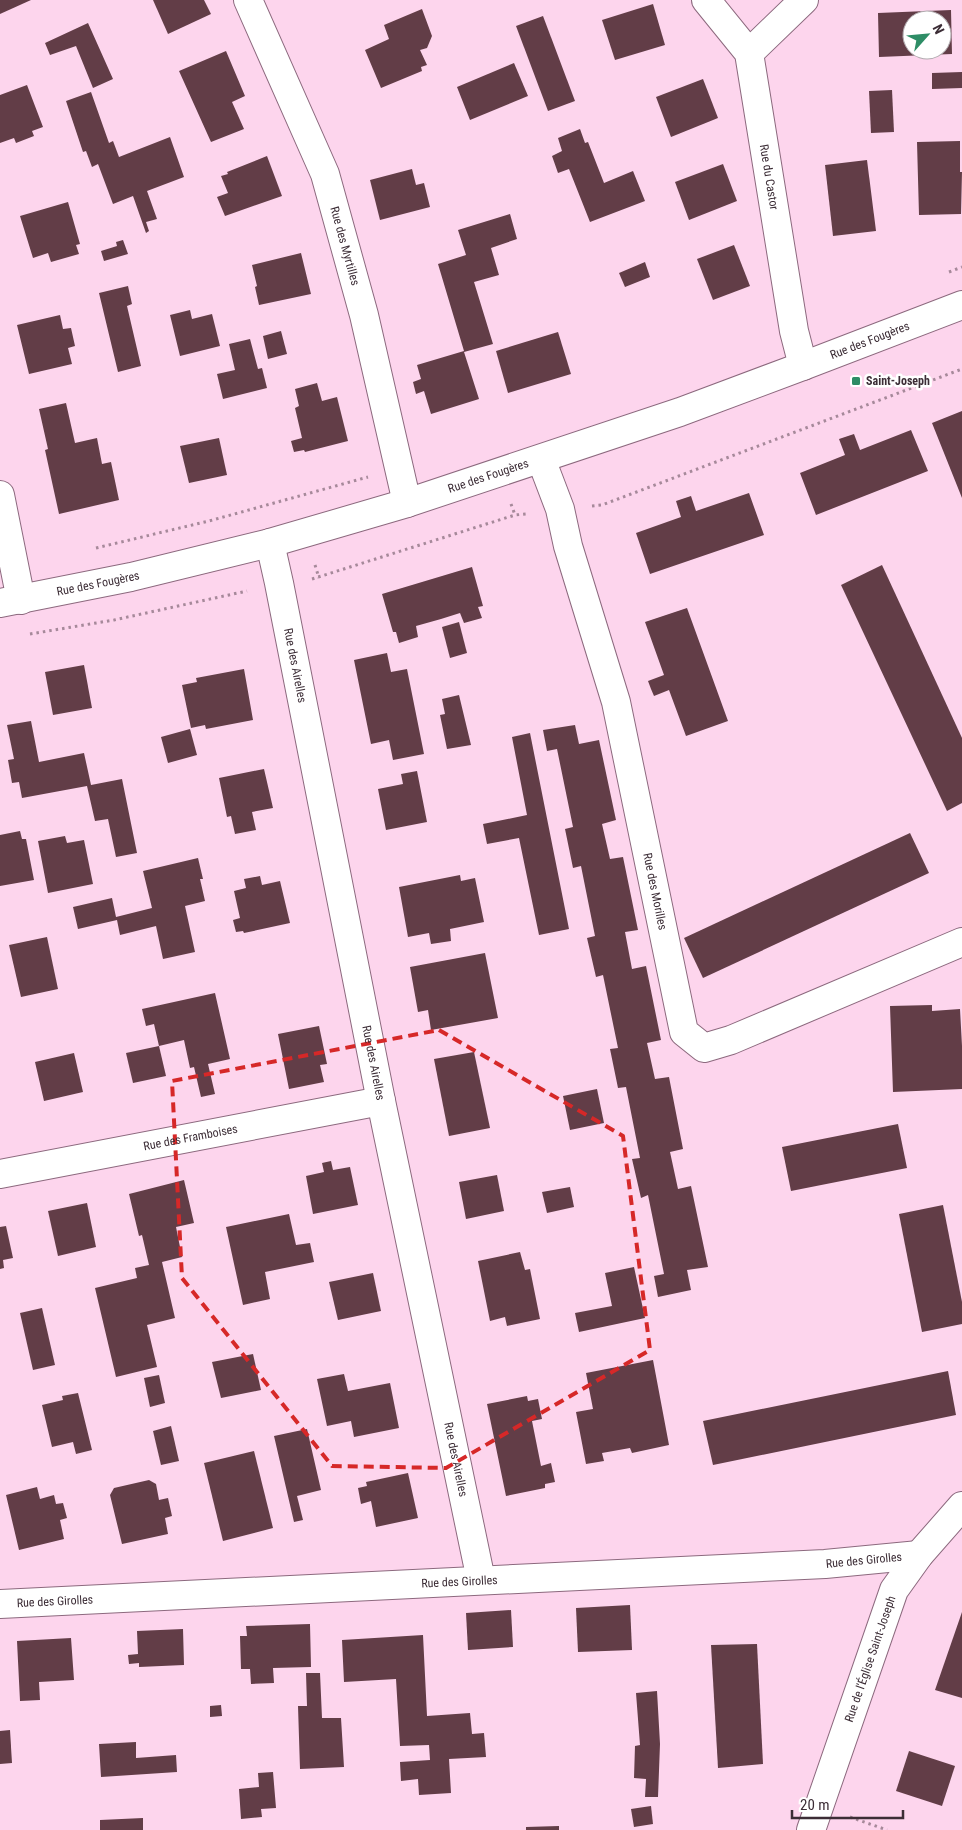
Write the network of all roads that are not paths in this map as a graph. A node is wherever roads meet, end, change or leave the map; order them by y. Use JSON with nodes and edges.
{"nodes":[{"id":1,"x":248,"y":0,"type":"edge"},
{"id":2,"x":706,"y":0,"type":"edge"},
{"id":3,"x":804,"y":0,"type":"edge"},
{"id":4,"x":749,"y":53,"type":"junction"},
{"id":5,"x":962,"y":305,"type":"edge"},
{"id":6,"x":803,"y":366,"type":"junction"},
{"id":7,"x":541,"y":459,"type":"junction"},
{"id":8,"x":0,"y":495,"type":"edge"},
{"id":9,"x":407,"y":503,"type":"junction"},
{"id":10,"x":270,"y":543,"type":"junction"},
{"id":11,"x":10,"y":601,"type":"edge"},
{"id":12,"x":962,"y":942,"type":"edge"},
{"id":13,"x":381,"y":1101,"type":"junction"},
{"id":14,"x":0,"y":1174,"type":"edge"},
{"id":15,"x":962,"y":1506,"type":"edge"},
{"id":16,"x":919,"y":1555,"type":"junction"},
{"id":17,"x":481,"y":1580,"type":"junction"},
{"id":18,"x":0,"y":1604,"type":"edge"},
{"id":19,"x":811,"y":1830,"type":"edge"}],
"edges":[{"from":1,"to":9,"type":"street","name":"Rue des Myrtilles"},
{"from":2,"to":4,"type":"street","name":"Rue du Castor"},
{"from":3,"to":4,"type":"street"},
{"from":4,"to":6,"type":"street","name":"Rue du Castor"},
{"from":5,"to":6,"type":"street","name":"Rue des Fougères"},
{"from":6,"to":7,"type":"street","name":"Rue des Fougères"},
{"from":7,"to":9,"type":"street","name":"Rue des Fougères"},
{"from":7,"to":12,"type":"street","name":"Rue des Morilles"},
{"from":8,"to":11,"type":"street"},
{"from":9,"to":10,"type":"street","name":"Rue des Fougères"},
{"from":10,"to":11,"type":"street","name":"Rue des Fougères"},
{"from":10,"to":13,"type":"street","name":"Rue des Airelles"},
{"from":13,"to":14,"type":"street","name":"Rue des Framboises"},
{"from":13,"to":17,"type":"street","name":"Rue des Airelles"},
{"from":15,"to":16,"type":"street","name":"Rue de l'Église Saint-Joseph"},
{"from":16,"to":17,"type":"street","name":"Rue des Girolles"},
{"from":16,"to":19,"type":"street","name":"Rue de l'Église Saint-Joseph"},
{"from":17,"to":18,"type":"street","name":"Rue des Girolles"}]}
